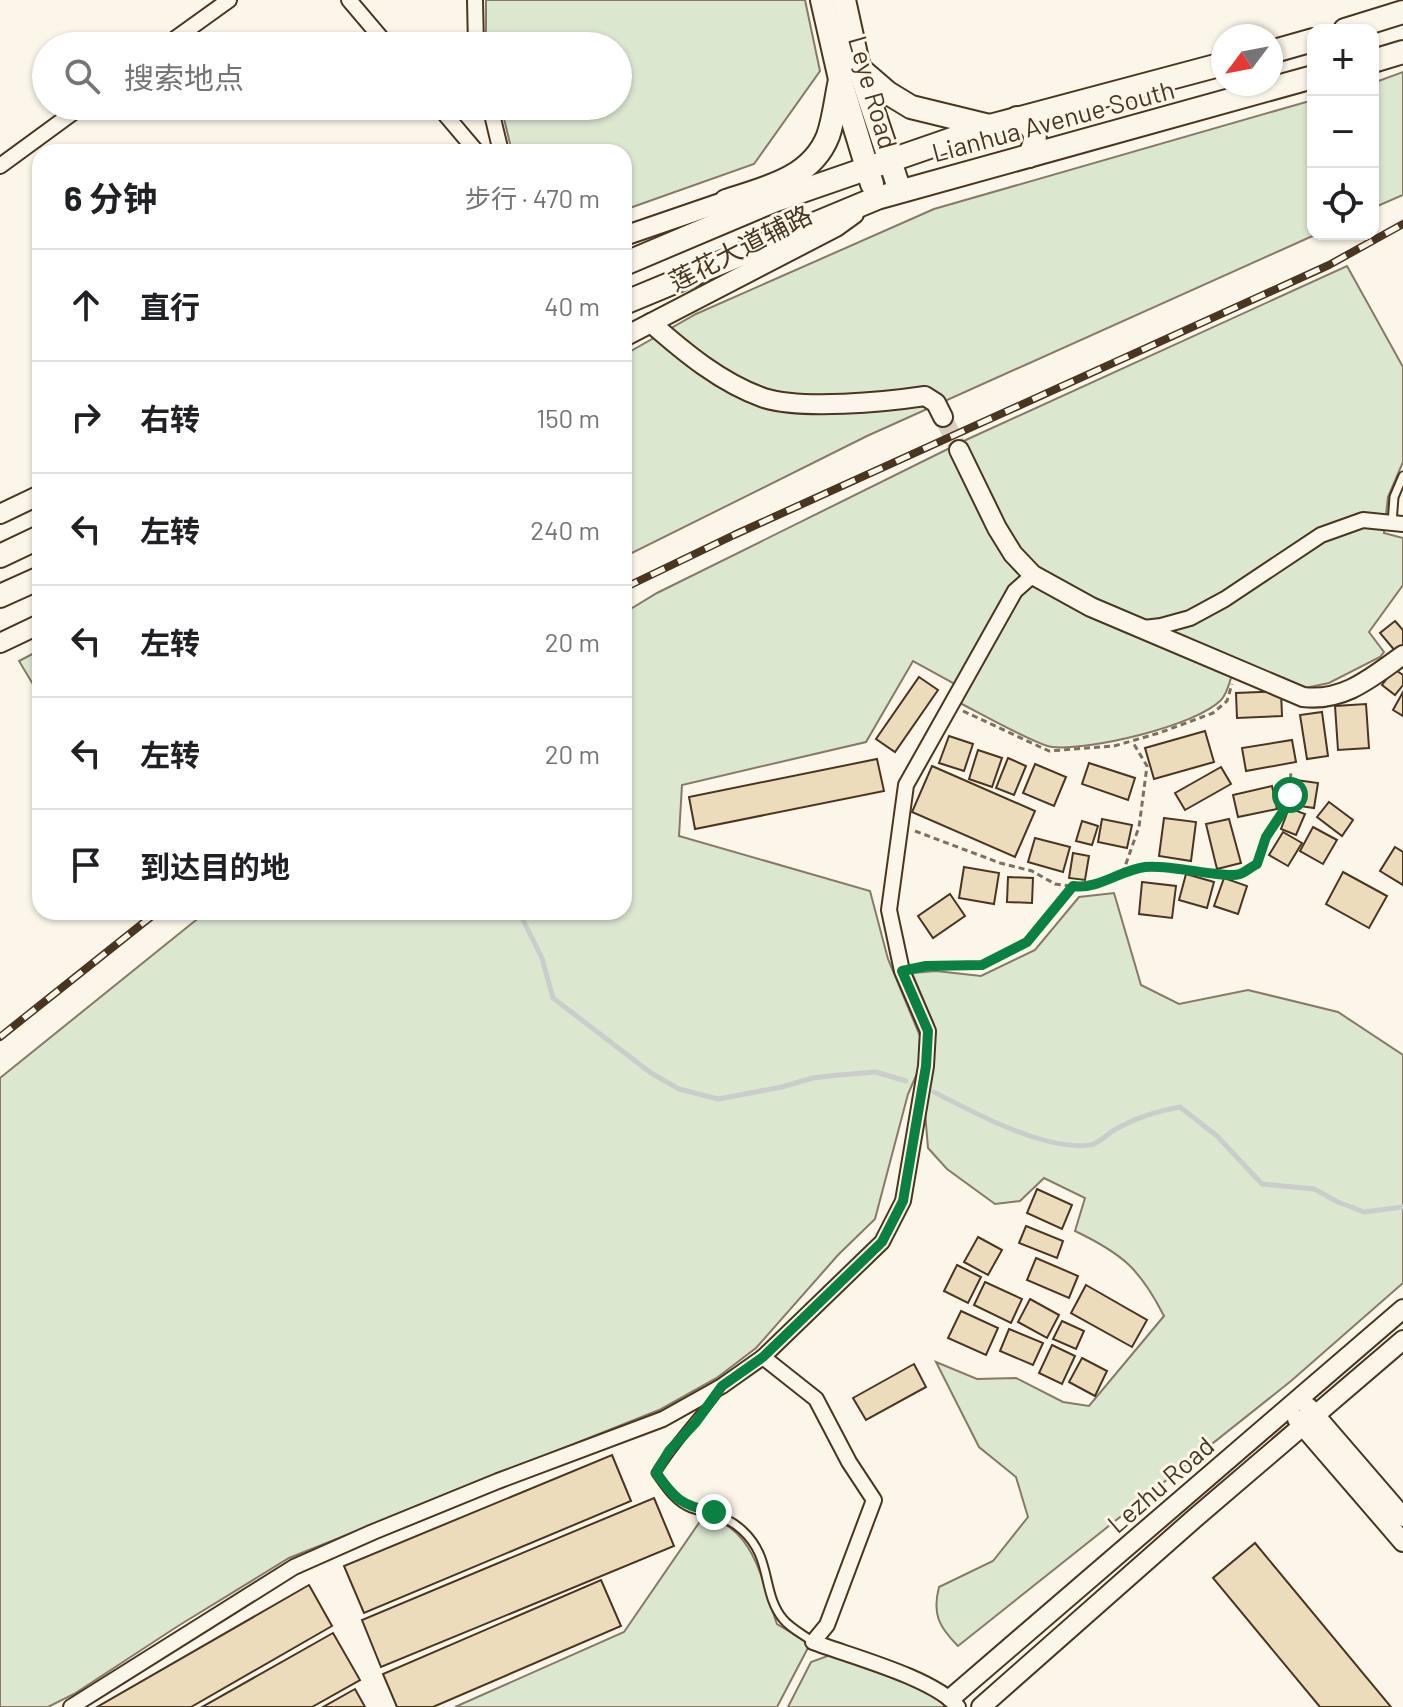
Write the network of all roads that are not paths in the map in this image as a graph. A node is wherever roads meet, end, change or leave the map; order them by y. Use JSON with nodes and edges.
{"nodes":[{"id":1,"x":229,"y":0,"type":"edge"},
{"id":2,"x":349,"y":0,"type":"edge"},
{"id":3,"x":475,"y":0,"type":"edge"},
{"id":4,"x":822,"y":0,"type":"edge"},
{"id":5,"x":844,"y":0,"type":"edge"},
{"id":6,"x":1403,"y":12,"type":"edge"},
{"id":7,"x":1364,"y":24,"type":"edge"},
{"id":8,"x":184,"y":32,"type":"edge"},
{"id":9,"x":376,"y":32,"type":"edge"},
{"id":10,"x":476,"y":32,"type":"edge"},
{"id":11,"x":1307,"y":42,"type":"edge"},
{"id":12,"x":1283,"y":49,"type":"edge"},
{"id":13,"x":1403,"y":52,"type":"edge"},
{"id":14,"x":1379,"y":59,"type":"edge"},
{"id":15,"x":1211,"y":67,"type":"edge"},
{"id":16,"x":850,"y":74,"type":"junction"},
{"id":17,"x":1307,"y":79,"type":"edge"},
{"id":18,"x":1066,"y":105,"type":"junction"},
{"id":19,"x":1017,"y":118,"type":"junction"},
{"id":20,"x":63,"y":120,"type":"edge"},
{"id":21,"x":450,"y":120,"type":"edge"},
{"id":22,"x":493,"y":120,"type":"edge"},
{"id":23,"x":990,"y":126,"type":"junction"},
{"id":24,"x":1078,"y":142,"type":"junction"},
{"id":25,"x":470,"y":144,"type":"edge"},
{"id":26,"x":499,"y":144,"type":"edge"},
{"id":27,"x":1029,"y":156,"type":"junction"},
{"id":28,"x":889,"y":161,"type":"junction"},
{"id":29,"x":0,"y":166,"type":"edge"},
{"id":30,"x":867,"y":170,"type":"junction"},
{"id":31,"x":900,"y":191,"type":"junction"},
{"id":32,"x":877,"y":198,"type":"junction"},
{"id":33,"x":726,"y":201,"type":"junction"},
{"id":34,"x":773,"y":201,"type":"junction"},
{"id":35,"x":632,"y":233,"type":"edge"},
{"id":36,"x":632,"y":261,"type":"edge"},
{"id":37,"x":632,"y":300,"type":"edge"},
{"id":38,"x":651,"y":323,"type":"junction"},
{"id":39,"x":632,"y":333,"type":"edge"},
{"id":40,"x":943,"y":417,"type":"tunnel mouth"},
{"id":41,"x":959,"y":450,"type":"tunnel mouth"},
{"id":42,"x":1403,"y":476,"type":"edge"},
{"id":43,"x":32,"y":499,"type":"edge"},
{"id":44,"x":0,"y":514,"type":"edge"},
{"id":45,"x":1398,"y":524,"type":"edge"},
{"id":46,"x":32,"y":541,"type":"edge"},
{"id":47,"x":0,"y":556,"type":"edge"},
{"id":48,"x":1033,"y":575,"type":"junction"},
{"id":49,"x":32,"y":582,"type":"edge"},
{"id":50,"x":0,"y":596,"type":"edge"},
{"id":51,"x":32,"y":628,"type":"edge"},
{"id":52,"x":1139,"y":629,"type":"junction"},
{"id":53,"x":0,"y":643,"type":"edge"},
{"id":54,"x":1403,"y":655,"type":"edge"},
{"id":55,"x":1403,"y":1309,"type":"edge"},
{"id":56,"x":1403,"y":1340,"type":"edge"},
{"id":57,"x":763,"y":1357,"type":"junction"},
{"id":58,"x":722,"y":1386,"type":"junction"},
{"id":59,"x":1294,"y":1403,"type":"junction"},
{"id":60,"x":1309,"y":1420,"type":"junction"},
{"id":61,"x":1403,"y":1517,"type":"edge"},
{"id":62,"x":1403,"y":1542,"type":"edge"},
{"id":63,"x":813,"y":1642,"type":"junction"},
{"id":64,"x":955,"y":1703,"type":"edge"},
{"id":65,"x":71,"y":1707,"type":"edge"},
{"id":66,"x":981,"y":1707,"type":"edge"}],
"edges":[{"from":1,"to":8,"type":"street"},
{"from":2,"to":9,"type":"street"},
{"from":3,"to":10,"type":"street"},
{"from":4,"to":16,"type":"main road","name":"Leye Road"},
{"from":5,"to":16,"type":"main road","name":"Leye Road"},
{"from":6,"to":7,"type":"main road"},
{"from":11,"to":12,"type":"main road"},
{"from":13,"to":14,"type":"main road"},
{"from":15,"to":18,"type":"main road","name":"Lianhua Avenue South"},
{"from":16,"to":23,"type":"main road"},
{"from":16,"to":28,"type":"main road","name":"Leye Road"},
{"from":16,"to":30,"type":"main road","name":"Leye Road"},
{"from":16,"to":33,"type":"main road"},
{"from":17,"to":24,"type":"main road","name":"Lianhua Avenue South"},
{"from":18,"to":19,"type":"main road","name":"Lianhua Avenue South"},
{"from":18,"to":24,"type":"main road"},
{"from":19,"to":23,"type":"main road","name":"Lianhua Avenue South"},
{"from":19,"to":27,"type":"main road"},
{"from":20,"to":29,"type":"street"},
{"from":21,"to":25,"type":"street"},
{"from":22,"to":26,"type":"street"},
{"from":23,"to":28,"type":"main road","name":"Lianhua Avenue South"},
{"from":24,"to":27,"type":"main road","name":"Lianhua Avenue South"},
{"from":27,"to":31,"type":"main road","name":"Lianhua Avenue South"},
{"from":28,"to":30,"type":"main road","name":"Lianhua Avenue South"},
{"from":28,"to":31,"type":"main road","name":"Leye Road"},
{"from":30,"to":32,"type":"main road","name":"Leye Road"},
{"from":30,"to":34,"type":"main road","name":"Lianhua Avenue South"},
{"from":31,"to":32,"type":"main road","name":"Lianhua Avenue South"},
{"from":32,"to":37,"type":"main road","name":"Lianhua Avenue South"},
{"from":32,"to":38,"type":"street","name":"莲花大道辅路"},
{"from":33,"to":34,"type":"main road"},
{"from":33,"to":35,"type":"street","name":"莲花大道辅路"},
{"from":34,"to":36,"type":"main road"},
{"from":38,"to":39,"type":"street","name":"莲花大道辅路"},
{"from":38,"to":40,"type":"street"},
{"from":41,"to":48,"type":"street"},
{"from":42,"to":45,"type":"lane"},
{"from":43,"to":44,"type":"street"},
{"from":45,"to":52,"type":"street"},
{"from":46,"to":47,"type":"main road"},
{"from":48,"to":52,"type":"street"},
{"from":48,"to":57,"type":"street"},
{"from":49,"to":50,"type":"main road"},
{"from":51,"to":53,"type":"street"},
{"from":52,"to":54,"type":"street"},
{"from":55,"to":59,"type":"street","name":"Lezhu Road"},
{"from":56,"to":60,"type":"street","name":"Lezhu Road"},
{"from":57,"to":58,"type":"street"},
{"from":57,"to":63,"type":"street"},
{"from":58,"to":63,"type":"lane"},
{"from":58,"to":65,"type":"street"},
{"from":59,"to":60,"type":"street"},
{"from":59,"to":64,"type":"street","name":"Lezhu Road"},
{"from":60,"to":61,"type":"street"},
{"from":60,"to":62,"type":"street"},
{"from":60,"to":66,"type":"street","name":"Lezhu Road"},
{"from":63,"to":64,"type":"street"}]}
